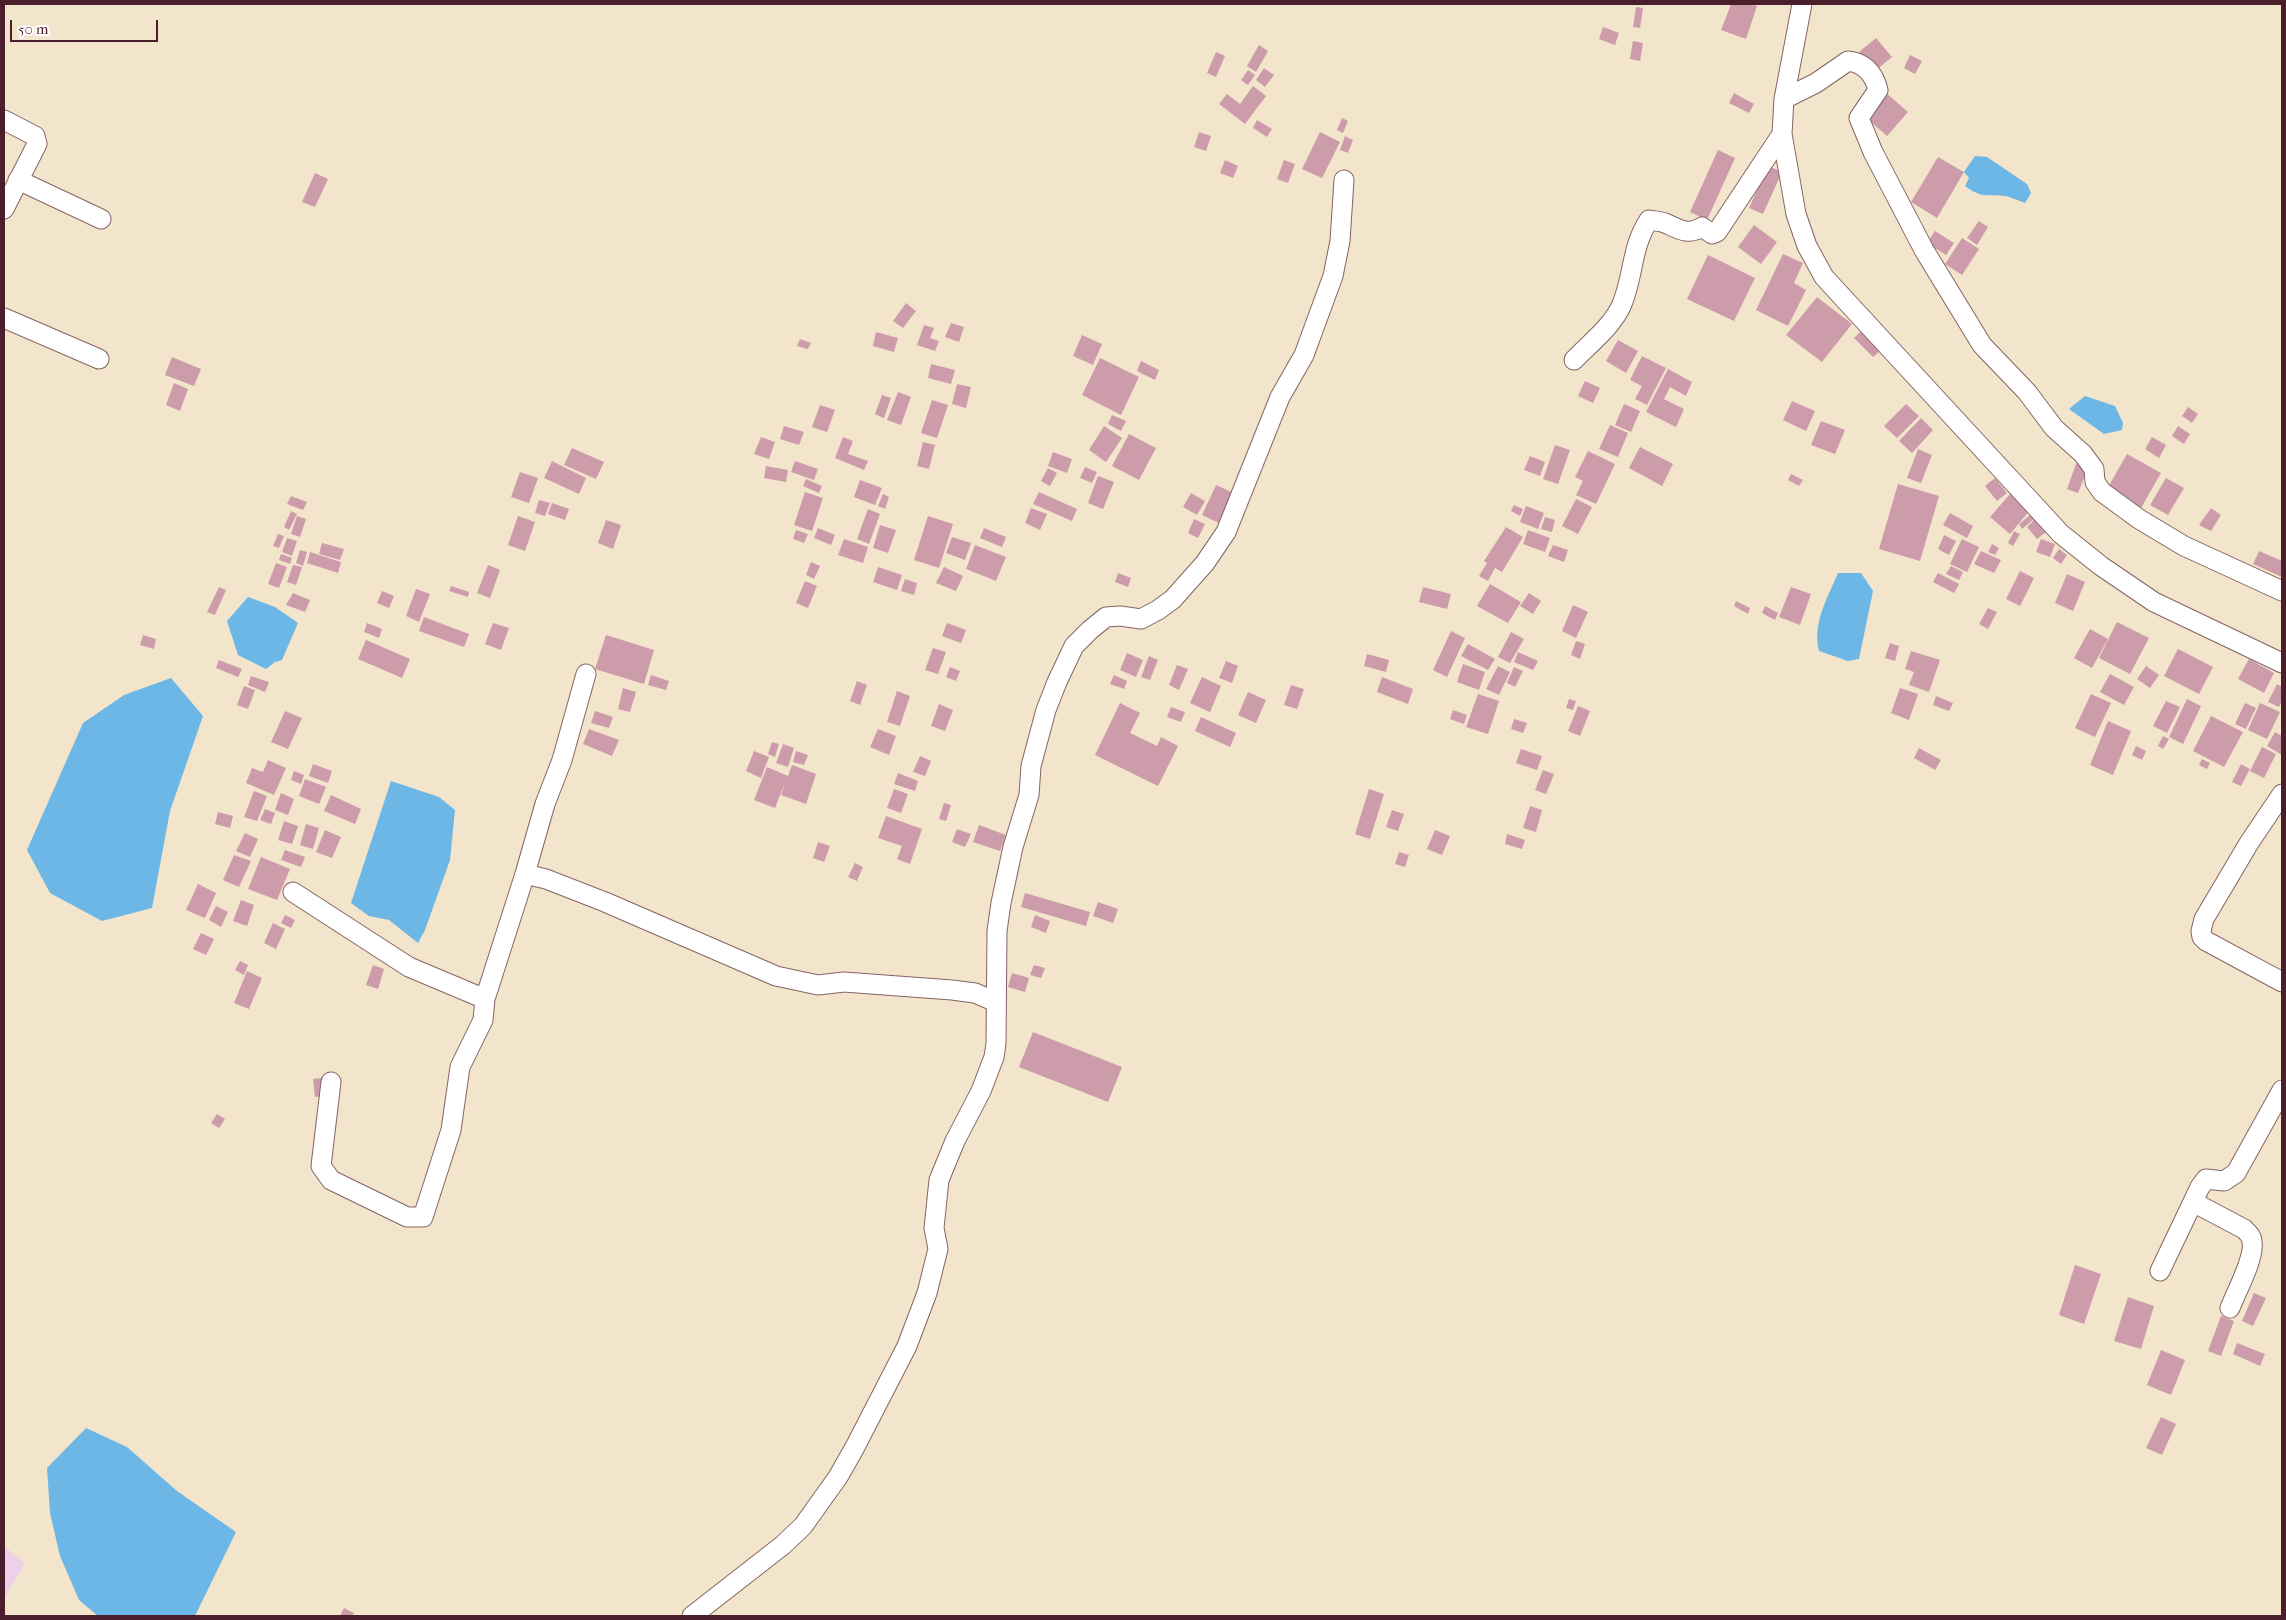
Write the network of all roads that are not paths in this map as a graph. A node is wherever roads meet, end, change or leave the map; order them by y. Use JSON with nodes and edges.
{"nodes":[{"id":1,"x":1802,"y":4,"type":"edge"},
{"id":2,"x":1784,"y":99,"type":"junction"},
{"id":3,"x":4,"y":120,"type":"edge"},
{"id":4,"x":1782,"y":134,"type":"junction"},
{"id":5,"x":18,"y":180,"type":"junction"},
{"id":6,"x":1344,"y":180,"type":"dead end"},
{"id":7,"x":4,"y":209,"type":"edge"},
{"id":8,"x":101,"y":219,"type":"dead end"},
{"id":9,"x":4,"y":318,"type":"edge"},
{"id":10,"x":100,"y":359,"type":"dead end"},
{"id":11,"x":1574,"y":360,"type":"dead end"},
{"id":12,"x":2282,"y":591,"type":"edge"},
{"id":13,"x":2282,"y":662,"type":"edge"},
{"id":14,"x":586,"y":674,"type":"dead end"},
{"id":15,"x":2282,"y":794,"type":"edge"},
{"id":16,"x":525,"y":874,"type":"junction"},
{"id":17,"x":292,"y":892,"type":"dead end"},
{"id":18,"x":2282,"y":982,"type":"edge"},
{"id":19,"x":485,"y":998,"type":"junction"},
{"id":20,"x":996,"y":1002,"type":"junction"},
{"id":21,"x":331,"y":1082,"type":"dead end"},
{"id":22,"x":2282,"y":1090,"type":"edge"},
{"id":23,"x":2193,"y":1202,"type":"junction"},
{"id":24,"x":2160,"y":1271,"type":"dead end"},
{"id":25,"x":2230,"y":1308,"type":"dead end"},
{"id":26,"x":692,"y":1616,"type":"edge"}],
"edges":[{"from":1,"to":2,"type":"street"},
{"from":2,"to":4,"type":"street"},
{"from":2,"to":12,"type":"street"},
{"from":3,"to":5,"type":"street"},
{"from":4,"to":11,"type":"street"},
{"from":4,"to":13,"type":"street"},
{"from":5,"to":7,"type":"street"},
{"from":5,"to":8,"type":"street"},
{"from":6,"to":20,"type":"street"},
{"from":9,"to":10,"type":"street"},
{"from":14,"to":16,"type":"street"},
{"from":15,"to":18,"type":"street"},
{"from":16,"to":19,"type":"street"},
{"from":16,"to":20,"type":"street"},
{"from":17,"to":19,"type":"street"},
{"from":19,"to":21,"type":"street"},
{"from":20,"to":26,"type":"street"},
{"from":22,"to":23,"type":"street"},
{"from":23,"to":24,"type":"street"},
{"from":23,"to":25,"type":"street"}]}
